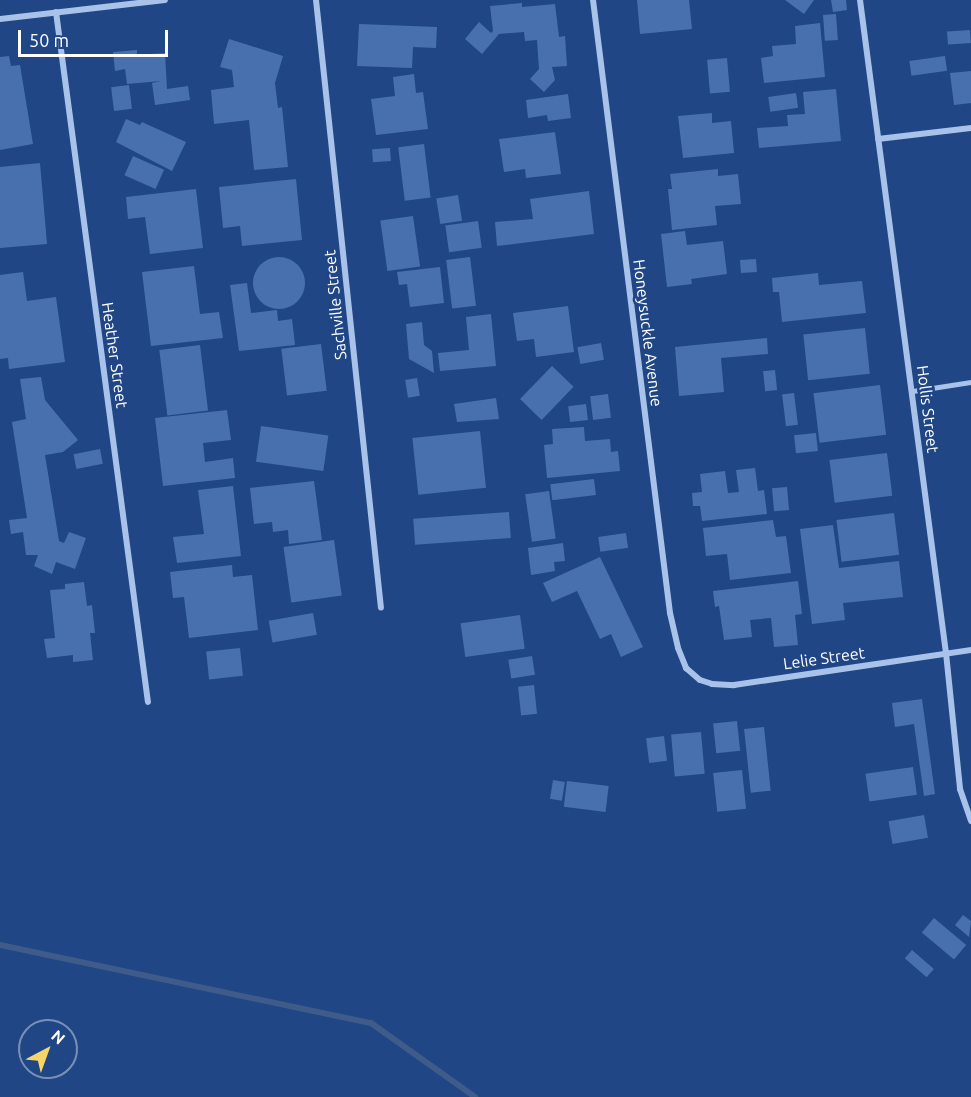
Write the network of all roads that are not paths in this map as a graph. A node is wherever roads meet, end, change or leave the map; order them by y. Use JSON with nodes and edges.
{"nodes":[{"id":1,"x":165,"y":0,"type":"edge"},
{"id":2,"x":316,"y":0,"type":"edge"},
{"id":3,"x":592,"y":0,"type":"edge"},
{"id":4,"x":860,"y":0,"type":"edge"},
{"id":5,"x":56,"y":12,"type":"junction"},
{"id":6,"x":0,"y":19,"type":"edge"},
{"id":7,"x":971,"y":128,"type":"edge"},
{"id":8,"x":878,"y":139,"type":"junction"},
{"id":9,"x":971,"y":382,"type":"edge"},
{"id":10,"x":913,"y":391,"type":"junction"},
{"id":11,"x":381,"y":608,"type":"dead end"},
{"id":12,"x":971,"y":650,"type":"edge"},
{"id":13,"x":946,"y":653,"type":"junction"},
{"id":14,"x":686,"y":668,"type":"joint"},
{"id":15,"x":148,"y":702,"type":"dead end"},
{"id":16,"x":971,"y":821,"type":"edge"}],
"edges":[{"from":1,"to":5,"type":"street"},
{"from":2,"to":11,"type":"street","name":"Sachville Street"},
{"from":3,"to":14,"type":"street","name":"Honeysuckle Avenue"},
{"from":4,"to":8,"type":"street","name":"Hollis Street"},
{"from":5,"to":6,"type":"street"},
{"from":5,"to":15,"type":"street","name":"Heather Street"},
{"from":7,"to":8,"type":"street"},
{"from":8,"to":10,"type":"street","name":"Hollis Street"},
{"from":9,"to":10,"type":"lane"},
{"from":10,"to":13,"type":"street","name":"Hollis Street"},
{"from":12,"to":13,"type":"street","name":"Lelie Street"},
{"from":13,"to":14,"type":"street","name":"Lelie Street"},
{"from":13,"to":16,"type":"street","name":"Hollis Street"}]}
